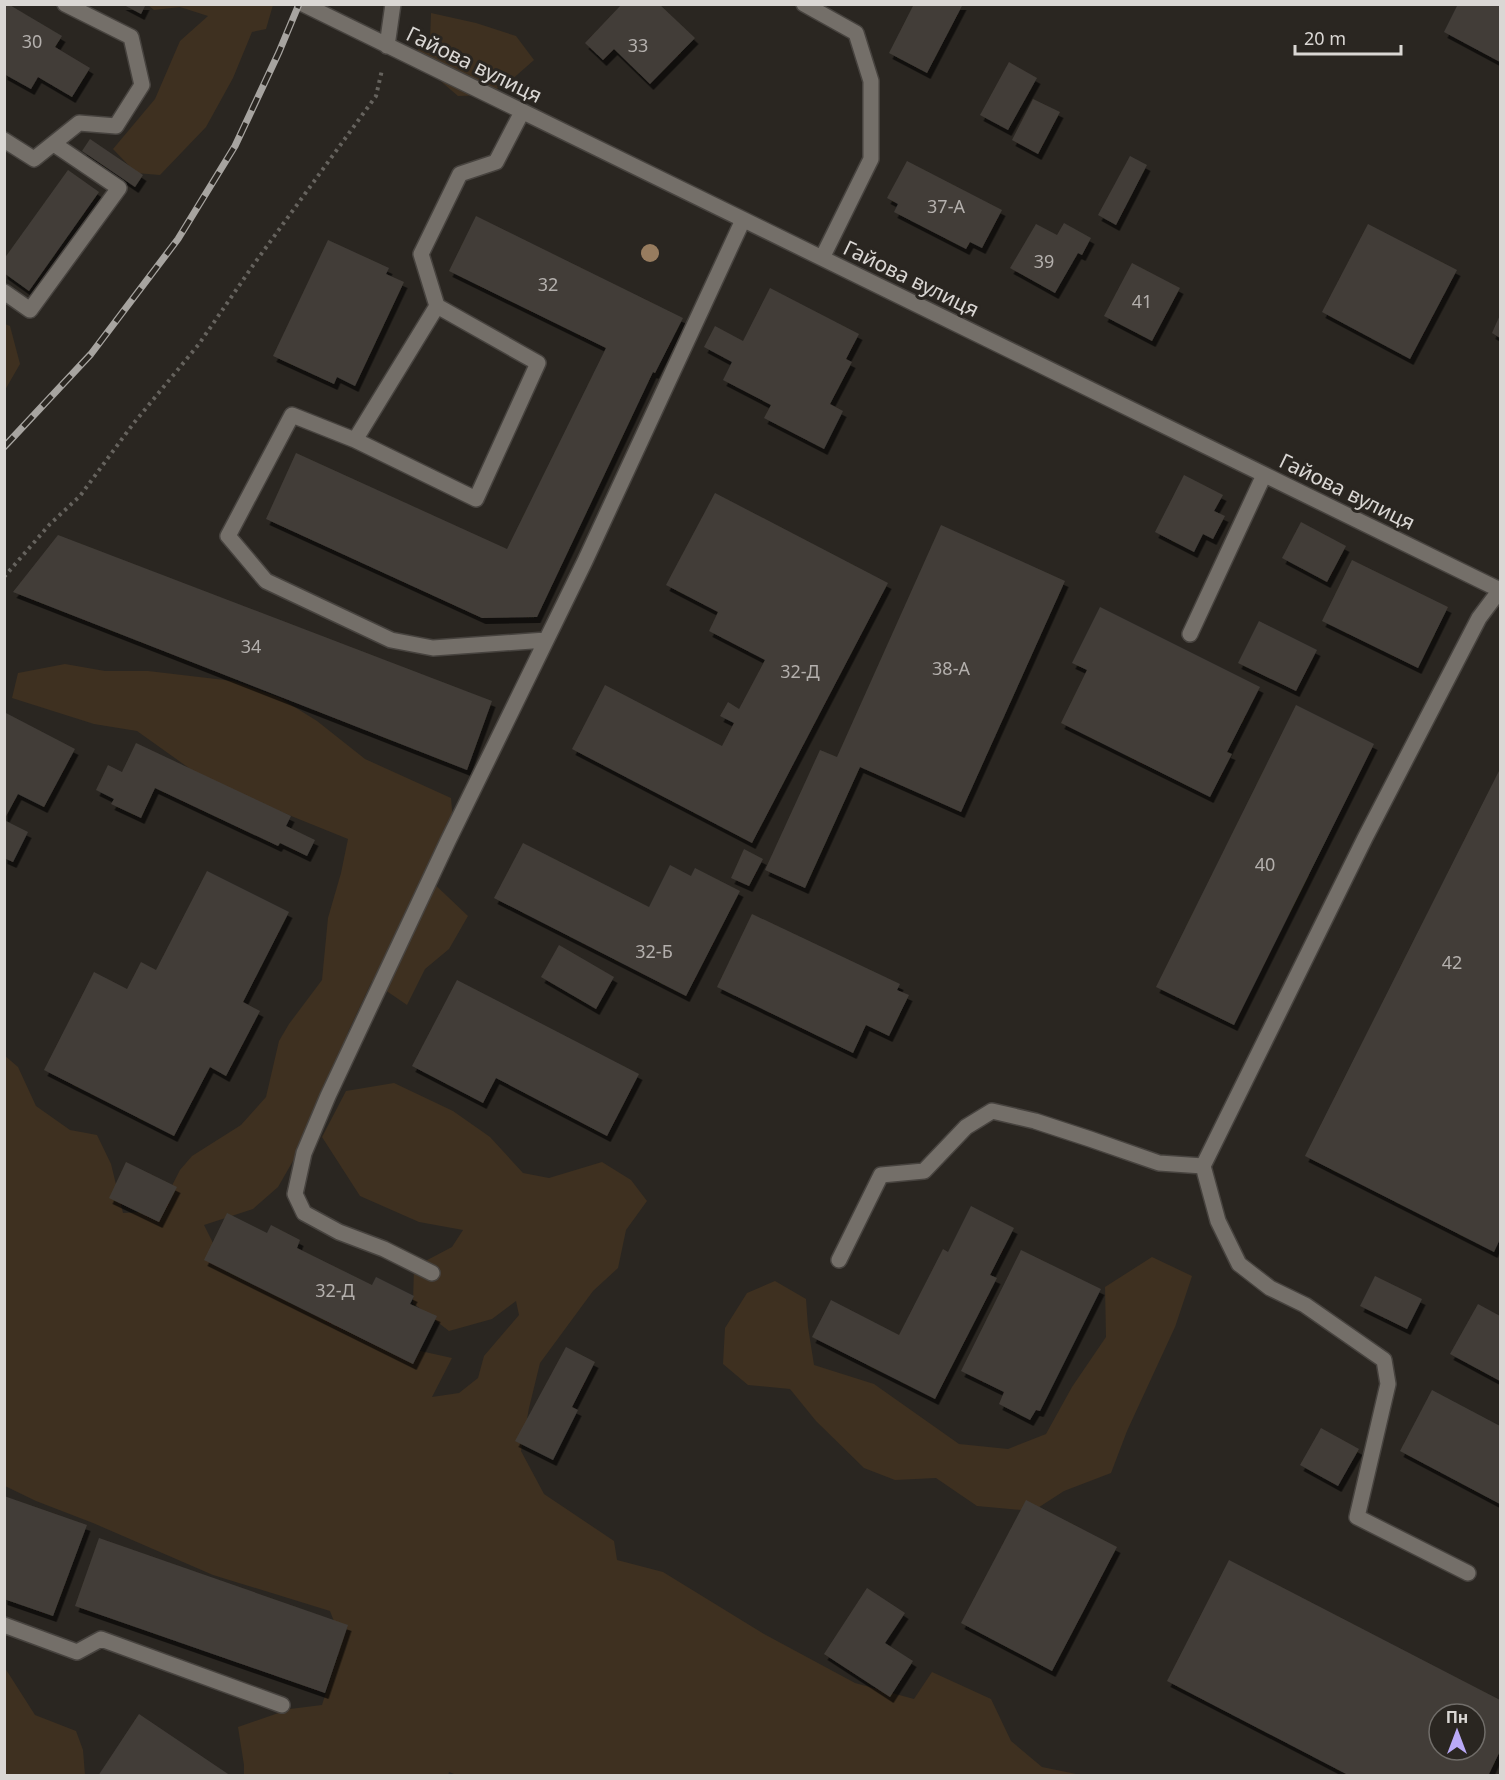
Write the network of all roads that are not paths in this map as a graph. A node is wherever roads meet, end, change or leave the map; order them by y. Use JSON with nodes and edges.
{"nodes":[{"id":1,"x":65,"y":4,"type":"edge"},
{"id":2,"x":303,"y":4,"type":"edge"},
{"id":3,"x":393,"y":4,"type":"edge"},
{"id":4,"x":804,"y":4,"type":"edge"},
{"id":5,"x":387,"y":46,"type":"junction"},
{"id":6,"x":522,"y":112,"type":"junction"},
{"id":7,"x":4,"y":140,"type":"edge"},
{"id":8,"x":54,"y":144,"type":"junction"},
{"id":9,"x":743,"y":220,"type":"junction"},
{"id":10,"x":822,"y":258,"type":"junction"},
{"id":11,"x":4,"y":292,"type":"edge"},
{"id":12,"x":437,"y":306,"type":"junction"},
{"id":13,"x":355,"y":440,"type":"junction"},
{"id":14,"x":1264,"y":475,"type":"junction"},
{"id":15,"x":1500,"y":590,"type":"edge"},
{"id":16,"x":1190,"y":634,"type":"dead end"},
{"id":17,"x":546,"y":640,"type":"junction"},
{"id":18,"x":1203,"y":1166,"type":"junction"},
{"id":19,"x":839,"y":1260,"type":"dead end"},
{"id":20,"x":432,"y":1274,"type":"dead end"},
{"id":21,"x":1468,"y":1573,"type":"dead end"},
{"id":22,"x":4,"y":1625,"type":"edge"},
{"id":23,"x":282,"y":1705,"type":"dead end"}],
"edges":[{"from":1,"to":8,"type":"street"},
{"from":2,"to":5,"type":"street","name":"Гайова вулиця"},
{"from":3,"to":5,"type":"street"},
{"from":4,"to":10,"type":"street"},
{"from":5,"to":6,"type":"street","name":"Гайова вулиця"},
{"from":6,"to":9,"type":"street","name":"Гайова вулиця"},
{"from":6,"to":12,"type":"street"},
{"from":7,"to":8,"type":"street"},
{"from":8,"to":11,"type":"street"},
{"from":9,"to":10,"type":"street","name":"Гайова вулиця"},
{"from":9,"to":17,"type":"street"},
{"from":10,"to":14,"type":"street","name":"Гайова вулиця"},
{"from":12,"to":13,"type":"street"},
{"from":12,"to":13,"type":"street"},
{"from":13,"to":17,"type":"street"},
{"from":14,"to":15,"type":"street","name":"Гайова вулиця"},
{"from":14,"to":16,"type":"street"},
{"from":15,"to":18,"type":"street"},
{"from":17,"to":20,"type":"street"},
{"from":18,"to":19,"type":"street"},
{"from":18,"to":21,"type":"street"},
{"from":22,"to":23,"type":"street"}]}
